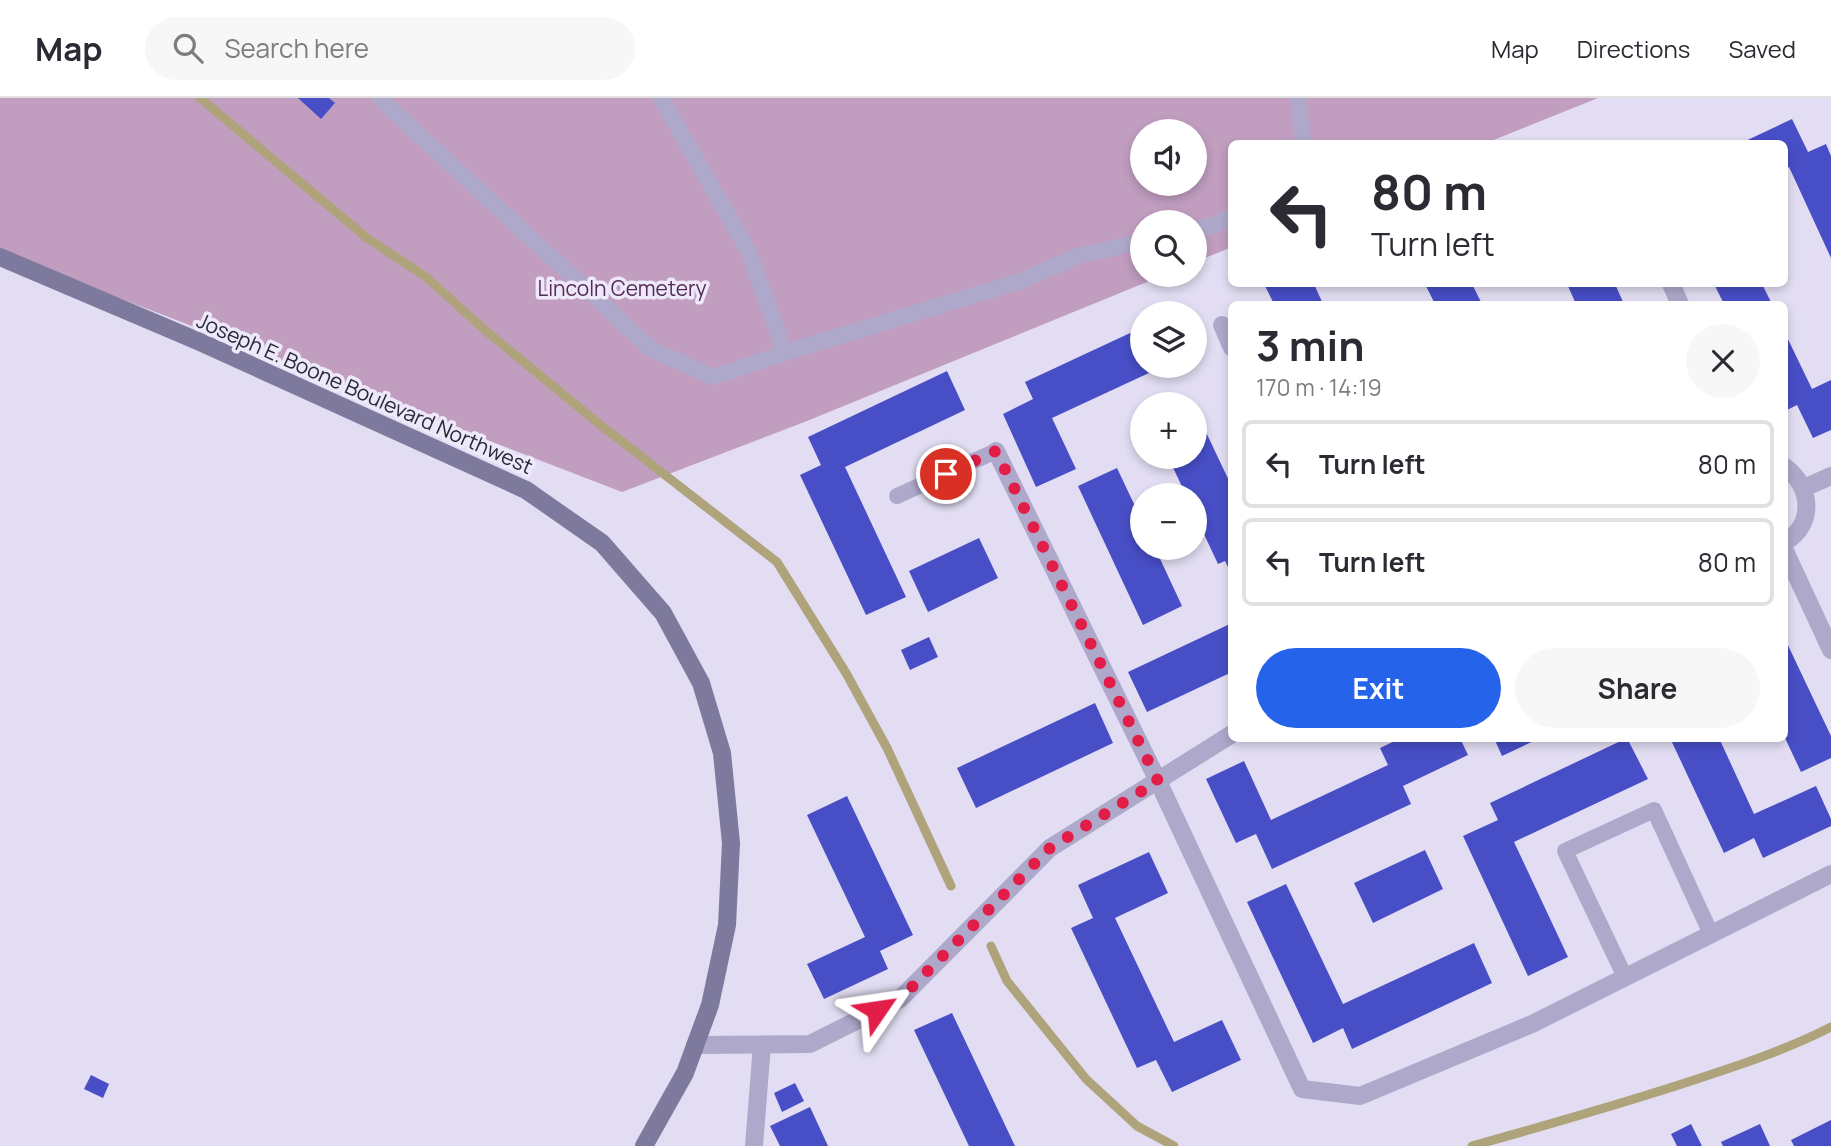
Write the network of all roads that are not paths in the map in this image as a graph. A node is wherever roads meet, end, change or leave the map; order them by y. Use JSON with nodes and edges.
{"nodes":[{"id":1,"x":379,"y":98,"type":"edge"},
{"id":2,"x":661,"y":98,"type":"edge"},
{"id":3,"x":1298,"y":98,"type":"edge"},
{"id":4,"x":1303,"y":140,"type":"edge"},
{"id":5,"x":1228,"y":218,"type":"edge"},
{"id":6,"x":1207,"y":227,"type":"edge"},
{"id":7,"x":1130,"y":244,"type":"edge"},
{"id":8,"x":0,"y":257,"type":"edge"},
{"id":9,"x":1222,"y":325,"type":"dead end"},
{"id":10,"x":1228,"y":339,"type":"edge"},
{"id":11,"x":785,"y":353,"type":"junction"},
{"id":12,"x":996,"y":451,"type":"joint"},
{"id":13,"x":1788,"y":470,"type":"edge"},
{"id":14,"x":1831,"y":476,"type":"edge"},
{"id":15,"x":1804,"y":488,"type":"junction"},
{"id":16,"x":897,"y":496,"type":"dead end"},
{"id":17,"x":1788,"y":540,"type":"edge"},
{"id":18,"x":1788,"y":557,"type":"edge"},
{"id":19,"x":1831,"y":650,"type":"edge"},
{"id":20,"x":1228,"y":737,"type":"edge"},
{"id":21,"x":1158,"y":781,"type":"junction"},
{"id":22,"x":1831,"y":874,"type":"edge"},
{"id":23,"x":1711,"y":934,"type":"junction"},
{"id":24,"x":1625,"y":977,"type":"junction"},
{"id":25,"x":695,"y":1045,"type":"junction"},
{"id":26,"x":762,"y":1045,"type":"junction"},
{"id":27,"x":644,"y":1146,"type":"edge"},
{"id":28,"x":754,"y":1146,"type":"edge"}],
"edges":[{"from":1,"to":11,"type":"lane"},
{"from":2,"to":11,"type":"lane"},
{"from":3,"to":4,"type":"lane"},
{"from":5,"to":6,"type":"lane"},
{"from":7,"to":11,"type":"lane"},
{"from":8,"to":25,"type":"main road","name":"Joseph E. Boone Boulevard Northwest"},
{"from":9,"to":10,"type":"street"},
{"from":12,"to":16,"type":"lane"},
{"from":12,"to":21,"type":"street"},
{"from":13,"to":15,"type":"street"},
{"from":14,"to":15,"type":"street"},
{"from":15,"to":17,"type":"street"},
{"from":18,"to":19,"type":"street"},
{"from":20,"to":21,"type":"street"},
{"from":21,"to":24,"type":"street"},
{"from":21,"to":26,"type":"street"},
{"from":22,"to":23,"type":"street"},
{"from":23,"to":24,"type":"street"},
{"from":23,"to":24,"type":"lane"},
{"from":25,"to":26,"type":"street"},
{"from":25,"to":27,"type":"main road","name":"Joseph E. Boone Boulevard Northwest"},
{"from":26,"to":28,"type":"street"}]}
